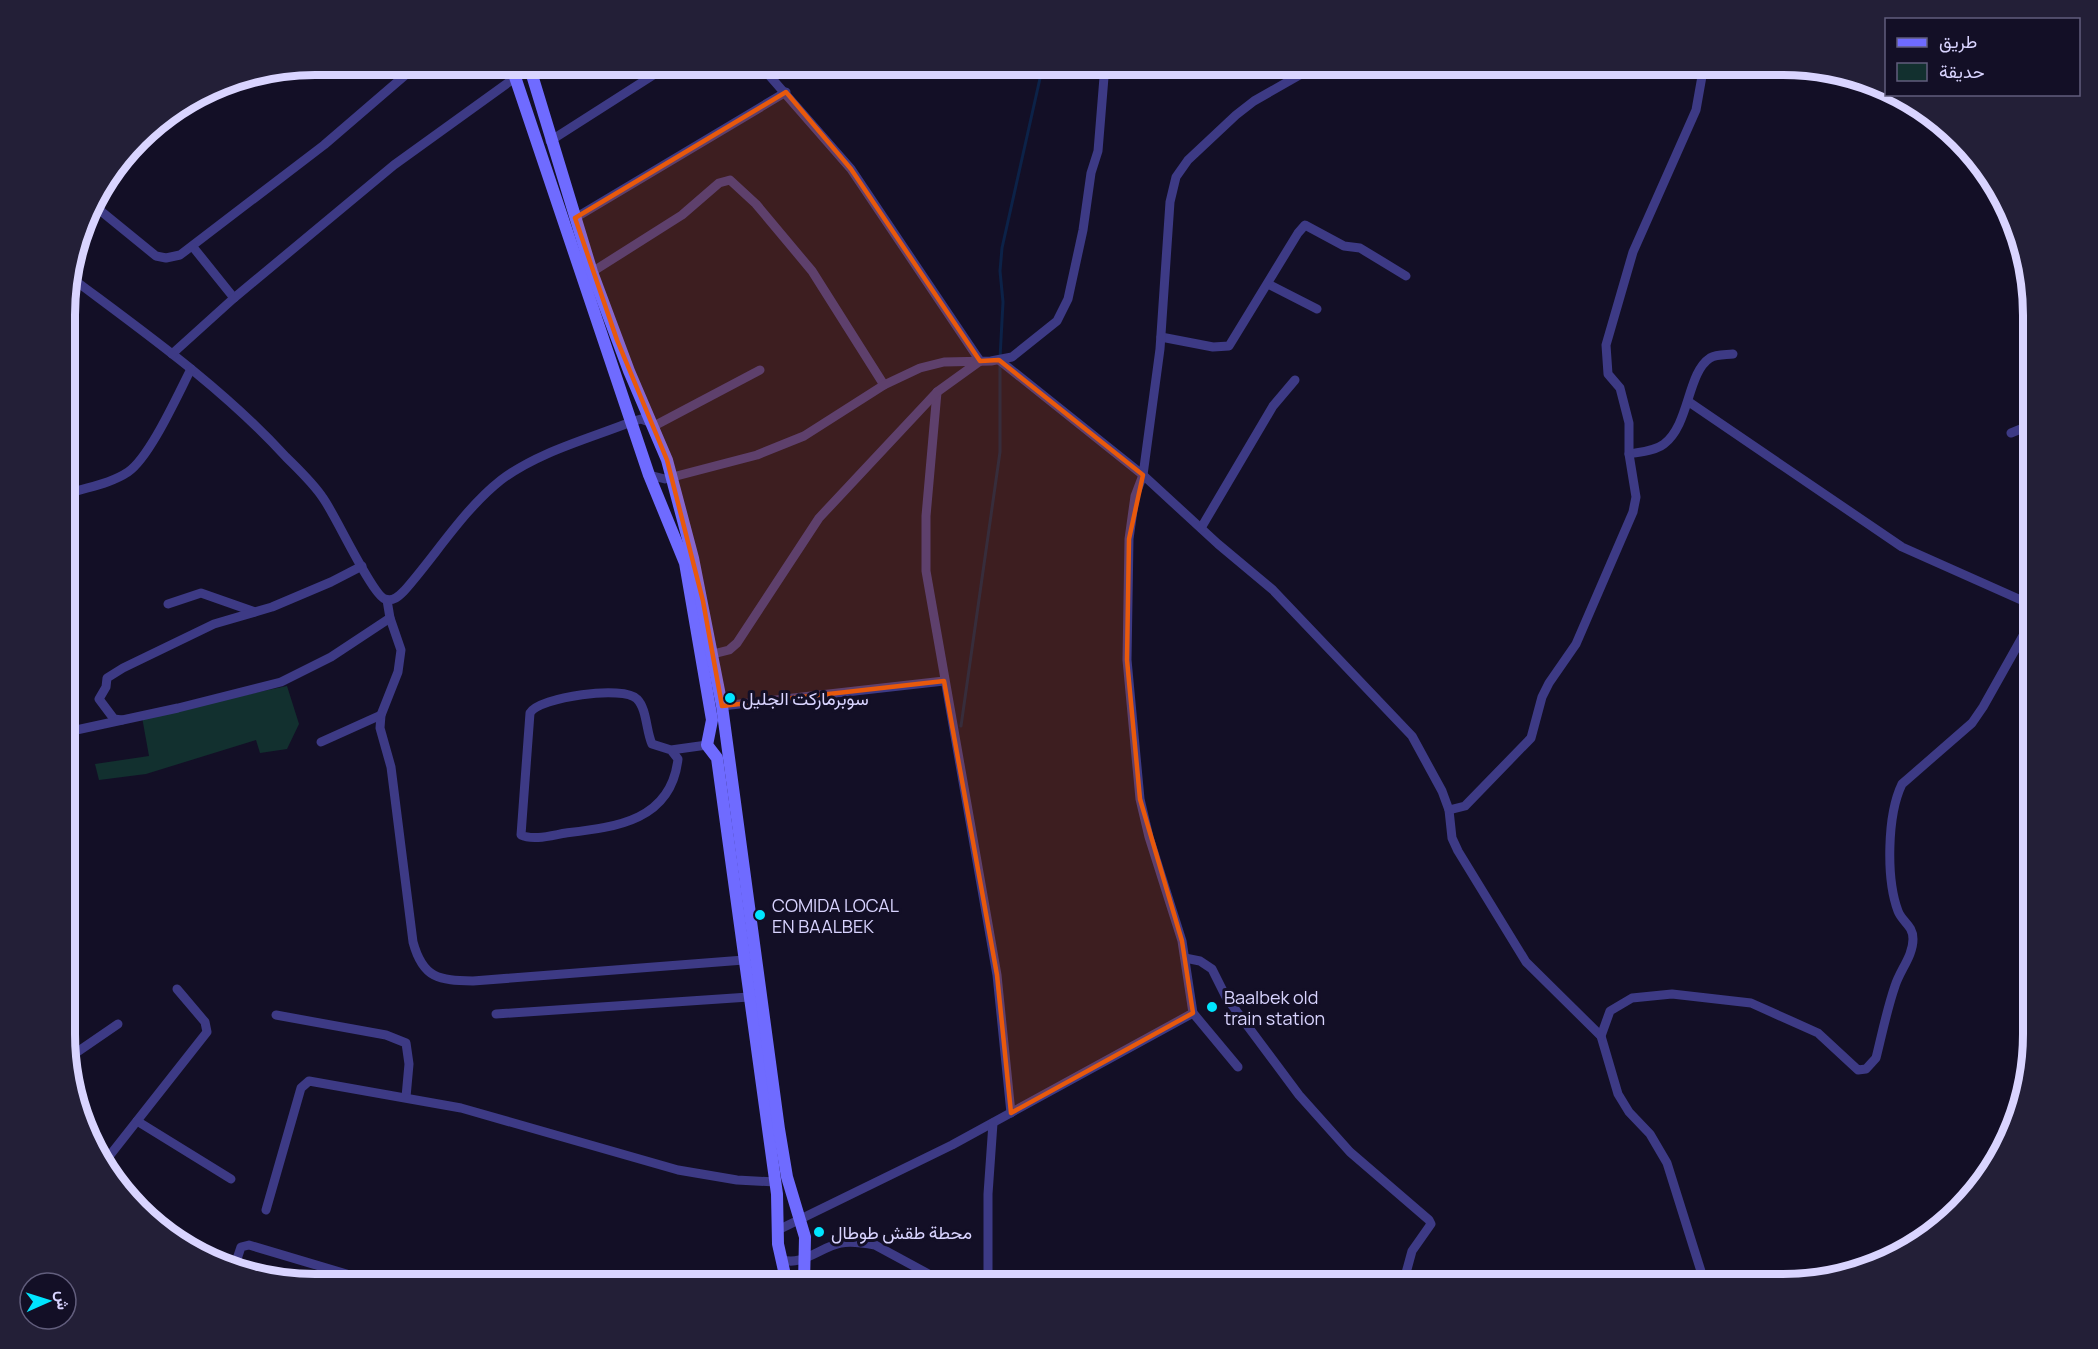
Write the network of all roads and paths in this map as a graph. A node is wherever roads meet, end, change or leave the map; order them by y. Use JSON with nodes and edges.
{"nodes":[{"id":1,"x":404,"y":75,"type":"edge"},
{"id":2,"x":532,"y":75,"type":"edge"},
{"id":3,"x":652,"y":75,"type":"edge"},
{"id":4,"x":770,"y":75,"type":"edge"},
{"id":5,"x":1104,"y":75,"type":"edge"},
{"id":6,"x":1298,"y":75,"type":"edge"},
{"id":7,"x":1702,"y":75,"type":"edge"},
{"id":8,"x":516,"y":77,"type":"joint"},
{"id":9,"x":786,"y":92,"type":"junction"},
{"id":10,"x":550,"y":141,"type":"junction"},
{"id":11,"x":100,"y":210,"type":"edge"},
{"id":12,"x":575,"y":218,"type":"junction"},
{"id":13,"x":194,"y":247,"type":"junction"},
{"id":14,"x":592,"y":272,"type":"junction"},
{"id":15,"x":1406,"y":276,"type":"dead end"},
{"id":16,"x":77,"y":282,"type":"edge"},
{"id":17,"x":1268,"y":284,"type":"junction"},
{"id":18,"x":234,"y":298,"type":"junction"},
{"id":19,"x":1317,"y":309,"type":"dead end"},
{"id":20,"x":1161,"y":337,"type":"junction"},
{"id":21,"x":172,"y":354,"type":"junction"},
{"id":22,"x":1733,"y":354,"type":"dead end"},
{"id":23,"x":999,"y":360,"type":"junction"},
{"id":24,"x":980,"y":361,"type":"junction"},
{"id":25,"x":191,"y":369,"type":"junction"},
{"id":26,"x":760,"y":370,"type":"dead end"},
{"id":27,"x":1295,"y":380,"type":"dead end"},
{"id":28,"x":884,"y":385,"type":"junction"},
{"id":29,"x":937,"y":392,"type":"junction"},
{"id":30,"x":1689,"y":402,"type":"junction"},
{"id":31,"x":631,"y":422,"type":"junction"},
{"id":32,"x":653,"y":424,"type":"junction"},
{"id":33,"x":2023,"y":428,"type":"edge"},
{"id":34,"x":2011,"y":433,"type":"dead end"},
{"id":35,"x":1629,"y":454,"type":"junction"},
{"id":36,"x":649,"y":475,"type":"junction"},
{"id":37,"x":1143,"y":475,"type":"junction"},
{"id":38,"x":671,"y":478,"type":"junction"},
{"id":39,"x":75,"y":491,"type":"edge"},
{"id":40,"x":1201,"y":528,"type":"junction"},
{"id":41,"x":362,"y":566,"type":"junction"},
{"id":42,"x":387,"y":600,"type":"junction"},
{"id":43,"x":2023,"y":601,"type":"edge"},
{"id":44,"x":168,"y":604,"type":"dead end"},
{"id":45,"x":255,"y":612,"type":"junction"},
{"id":46,"x":390,"y":618,"type":"junction"},
{"id":47,"x":2023,"y":636,"type":"edge"},
{"id":48,"x":713,"y":654,"type":"junction"},
{"id":49,"x":944,"y":681,"type":"junction"},
{"id":50,"x":722,"y":706,"type":"junction"},
{"id":51,"x":381,"y":715,"type":"junction"},
{"id":52,"x":125,"y":720,"type":"junction"},
{"id":53,"x":75,"y":730,"type":"edge"},
{"id":54,"x":321,"y":742,"type":"dead end"},
{"id":55,"x":706,"y":745,"type":"junction"},
{"id":56,"x":671,"y":750,"type":"junction"},
{"id":57,"x":1449,"y":810,"type":"junction"},
{"id":58,"x":1185,"y":958,"type":"junction"},
{"id":59,"x":744,"y":960,"type":"junction"},
{"id":60,"x":177,"y":989,"type":"dead end"},
{"id":61,"x":749,"y":997,"type":"junction"},
{"id":62,"x":1193,"y":1013,"type":"junction"},
{"id":63,"x":496,"y":1014,"type":"dead end"},
{"id":64,"x":276,"y":1015,"type":"dead end"},
{"id":65,"x":118,"y":1024,"type":"dead end"},
{"id":66,"x":1601,"y":1036,"type":"junction"},
{"id":67,"x":76,"y":1053,"type":"edge"},
{"id":68,"x":1238,"y":1067,"type":"dead end"},
{"id":69,"x":405,"y":1097,"type":"junction"},
{"id":70,"x":1011,"y":1113,"type":"junction"},
{"id":71,"x":137,"y":1121,"type":"junction"},
{"id":72,"x":993,"y":1123,"type":"junction"},
{"id":73,"x":109,"y":1157,"type":"edge"},
{"id":74,"x":231,"y":1179,"type":"dead end"},
{"id":75,"x":776,"y":1182,"type":"junction"},
{"id":76,"x":266,"y":1210,"type":"dead end"},
{"id":77,"x":800,"y":1222,"type":"junction"},
{"id":78,"x":778,"y":1230,"type":"junction"},
{"id":79,"x":806,"y":1257,"type":"junction"},
{"id":80,"x":781,"y":1259,"type":"junction"},
{"id":81,"x":236,"y":1260,"type":"edge"},
{"id":82,"x":346,"y":1274,"type":"edge"},
{"id":83,"x":785,"y":1274,"type":"edge"},
{"id":84,"x":805,"y":1274,"type":"edge"},
{"id":85,"x":929,"y":1274,"type":"edge"},
{"id":86,"x":988,"y":1274,"type":"edge"},
{"id":87,"x":1406,"y":1274,"type":"edge"},
{"id":88,"x":1702,"y":1274,"type":"edge"}],
"edges":[{"from":1,"to":13,"type":"street"},
{"from":2,"to":10,"type":"main road"},
{"from":3,"to":10,"type":"street"},
{"from":4,"to":9,"type":"street"},
{"from":5,"to":23,"type":"street"},
{"from":6,"to":20,"type":"street"},
{"from":7,"to":35,"type":"street"},
{"from":8,"to":18,"type":"street"},
{"from":8,"to":31,"type":"main road"},
{"from":9,"to":12,"type":"street"},
{"from":9,"to":24,"type":"street"},
{"from":10,"to":12,"type":"main road"},
{"from":11,"to":13,"type":"street"},
{"from":12,"to":14,"type":"main road"},
{"from":13,"to":18,"type":"street"},
{"from":14,"to":28,"type":"street"},
{"from":14,"to":32,"type":"main road"},
{"from":15,"to":17,"type":"street"},
{"from":16,"to":21,"type":"street"},
{"from":17,"to":19,"type":"street"},
{"from":17,"to":20,"type":"street"},
{"from":18,"to":21,"type":"street"},
{"from":20,"to":37,"type":"street"},
{"from":21,"to":25,"type":"street"},
{"from":22,"to":30,"type":"street"},
{"from":23,"to":24,"type":"street"},
{"from":23,"to":37,"type":"street"},
{"from":24,"to":28,"type":"street"},
{"from":24,"to":29,"type":"street"},
{"from":25,"to":39,"type":"street"},
{"from":25,"to":41,"type":"street"},
{"from":26,"to":32,"type":"street"},
{"from":27,"to":40,"type":"street"},
{"from":28,"to":38,"type":"street"},
{"from":29,"to":48,"type":"street"},
{"from":29,"to":49,"type":"street"},
{"from":30,"to":35,"type":"street"},
{"from":30,"to":43,"type":"street"},
{"from":31,"to":32,"type":"street"},
{"from":31,"to":36,"type":"main road"},
{"from":31,"to":42,"type":"street"},
{"from":32,"to":38,"type":"main road"},
{"from":33,"to":34,"type":"street"},
{"from":35,"to":57,"type":"street"},
{"from":36,"to":38,"type":"street"},
{"from":36,"to":55,"type":"main road"},
{"from":37,"to":40,"type":"street"},
{"from":37,"to":58,"type":"street"},
{"from":38,"to":48,"type":"main road"},
{"from":40,"to":57,"type":"street"},
{"from":41,"to":42,"type":"street"},
{"from":41,"to":45,"type":"street"},
{"from":42,"to":46,"type":"street"},
{"from":44,"to":45,"type":"street"},
{"from":45,"to":52,"type":"street"},
{"from":46,"to":51,"type":"street"},
{"from":46,"to":52,"type":"street"},
{"from":47,"to":66,"type":"street"},
{"from":48,"to":50,"type":"main road"},
{"from":49,"to":50,"type":"street"},
{"from":49,"to":70,"type":"street"},
{"from":50,"to":77,"type":"main road"},
{"from":51,"to":54,"type":"street"},
{"from":51,"to":59,"type":"street"},
{"from":52,"to":53,"type":"street"},
{"from":55,"to":56,"type":"street"},
{"from":55,"to":59,"type":"main road"},
{"from":56,"to":56,"type":"street"},
{"from":57,"to":66,"type":"street"},
{"from":58,"to":62,"type":"street"},
{"from":58,"to":87,"type":"street"},
{"from":59,"to":61,"type":"main road"},
{"from":60,"to":71,"type":"street"},
{"from":61,"to":63,"type":"street"},
{"from":61,"to":75,"type":"main road"},
{"from":62,"to":68,"type":"street"},
{"from":62,"to":70,"type":"street"},
{"from":64,"to":69,"type":"street"},
{"from":65,"to":67,"type":"street"},
{"from":66,"to":88,"type":"street"},
{"from":69,"to":75,"type":"street"},
{"from":69,"to":76,"type":"street"},
{"from":70,"to":72,"type":"street"},
{"from":71,"to":73,"type":"street"},
{"from":71,"to":74,"type":"street"},
{"from":72,"to":77,"type":"street"},
{"from":72,"to":86,"type":"street"},
{"from":75,"to":78,"type":"main road"},
{"from":77,"to":78,"type":"street"},
{"from":77,"to":79,"type":"main road"},
{"from":78,"to":80,"type":"main road"},
{"from":79,"to":80,"type":"street"},
{"from":79,"to":84,"type":"main road"},
{"from":79,"to":85,"type":"street"},
{"from":80,"to":83,"type":"main road"},
{"from":81,"to":82,"type":"street"}]}
